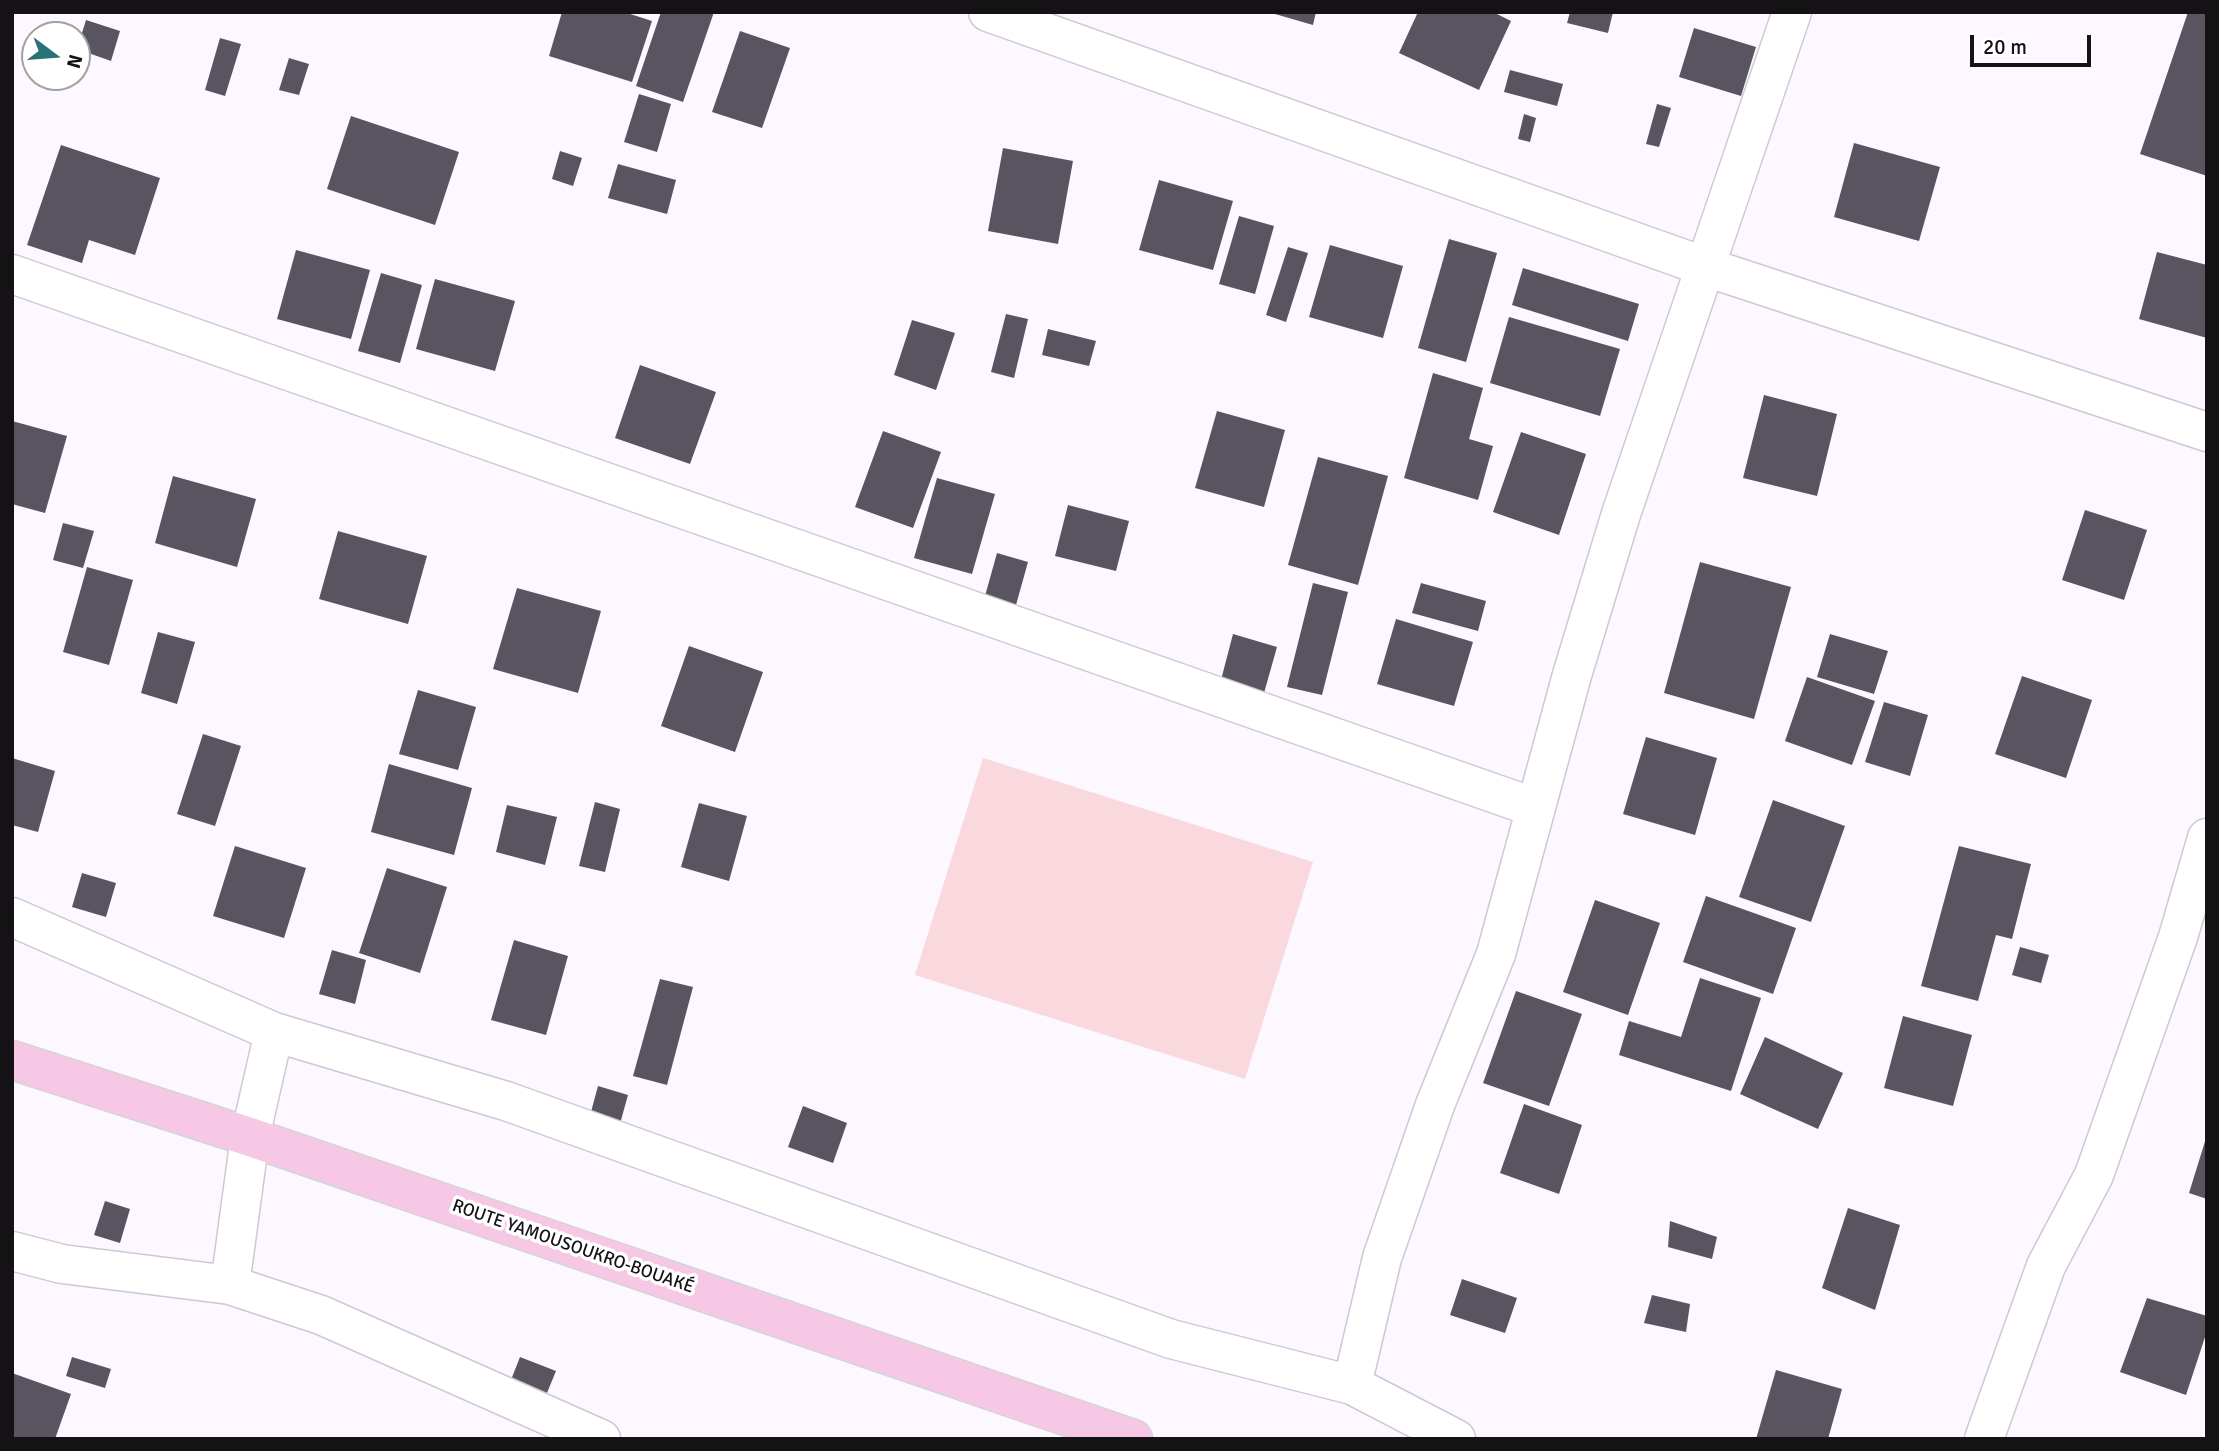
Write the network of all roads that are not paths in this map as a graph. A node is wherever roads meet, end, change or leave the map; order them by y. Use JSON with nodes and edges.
{"nodes":[{"id":1,"x":988,"y":12,"type":"edge"},
{"id":2,"x":1792,"y":12,"type":"edge"},
{"id":3,"x":1706,"y":267,"type":"junction"},
{"id":4,"x":12,"y":274,"type":"edge"},
{"id":5,"x":2207,"y":432,"type":"edge"},
{"id":6,"x":1536,"y":808,"type":"junction"},
{"id":7,"x":2207,"y":838,"type":"edge"},
{"id":8,"x":12,"y":917,"type":"edge"},
{"id":9,"x":274,"y":1032,"type":"junction"},
{"id":10,"x":12,"y":1060,"type":"edge"},
{"id":11,"x":250,"y":1137,"type":"junction"},
{"id":12,"x":12,"y":1251,"type":"edge"},
{"id":13,"x":230,"y":1285,"type":"junction"},
{"id":14,"x":1352,"y":1385,"type":"junction"},
{"id":15,"x":601,"y":1439,"type":"edge"},
{"id":16,"x":1133,"y":1439,"type":"edge"},
{"id":17,"x":1456,"y":1439,"type":"edge"},
{"id":18,"x":1984,"y":1439,"type":"edge"}],
"edges":[{"from":1,"to":3,"type":"street"},
{"from":2,"to":3,"type":"street"},
{"from":3,"to":5,"type":"street"},
{"from":3,"to":6,"type":"street"},
{"from":4,"to":6,"type":"street"},
{"from":6,"to":14,"type":"street"},
{"from":7,"to":18,"type":"street"},
{"from":8,"to":9,"type":"street"},
{"from":9,"to":11,"type":"street"},
{"from":9,"to":14,"type":"street"},
{"from":10,"to":11,"type":"main road","name":"ROUTE YAMOUSOUKRO-BOUAKÉ"},
{"from":11,"to":13,"type":"street"},
{"from":11,"to":16,"type":"main road","name":"ROUTE YAMOUSOUKRO-BOUAKÉ"},
{"from":12,"to":13,"type":"street"},
{"from":13,"to":15,"type":"street"},
{"from":14,"to":17,"type":"street"}]}
